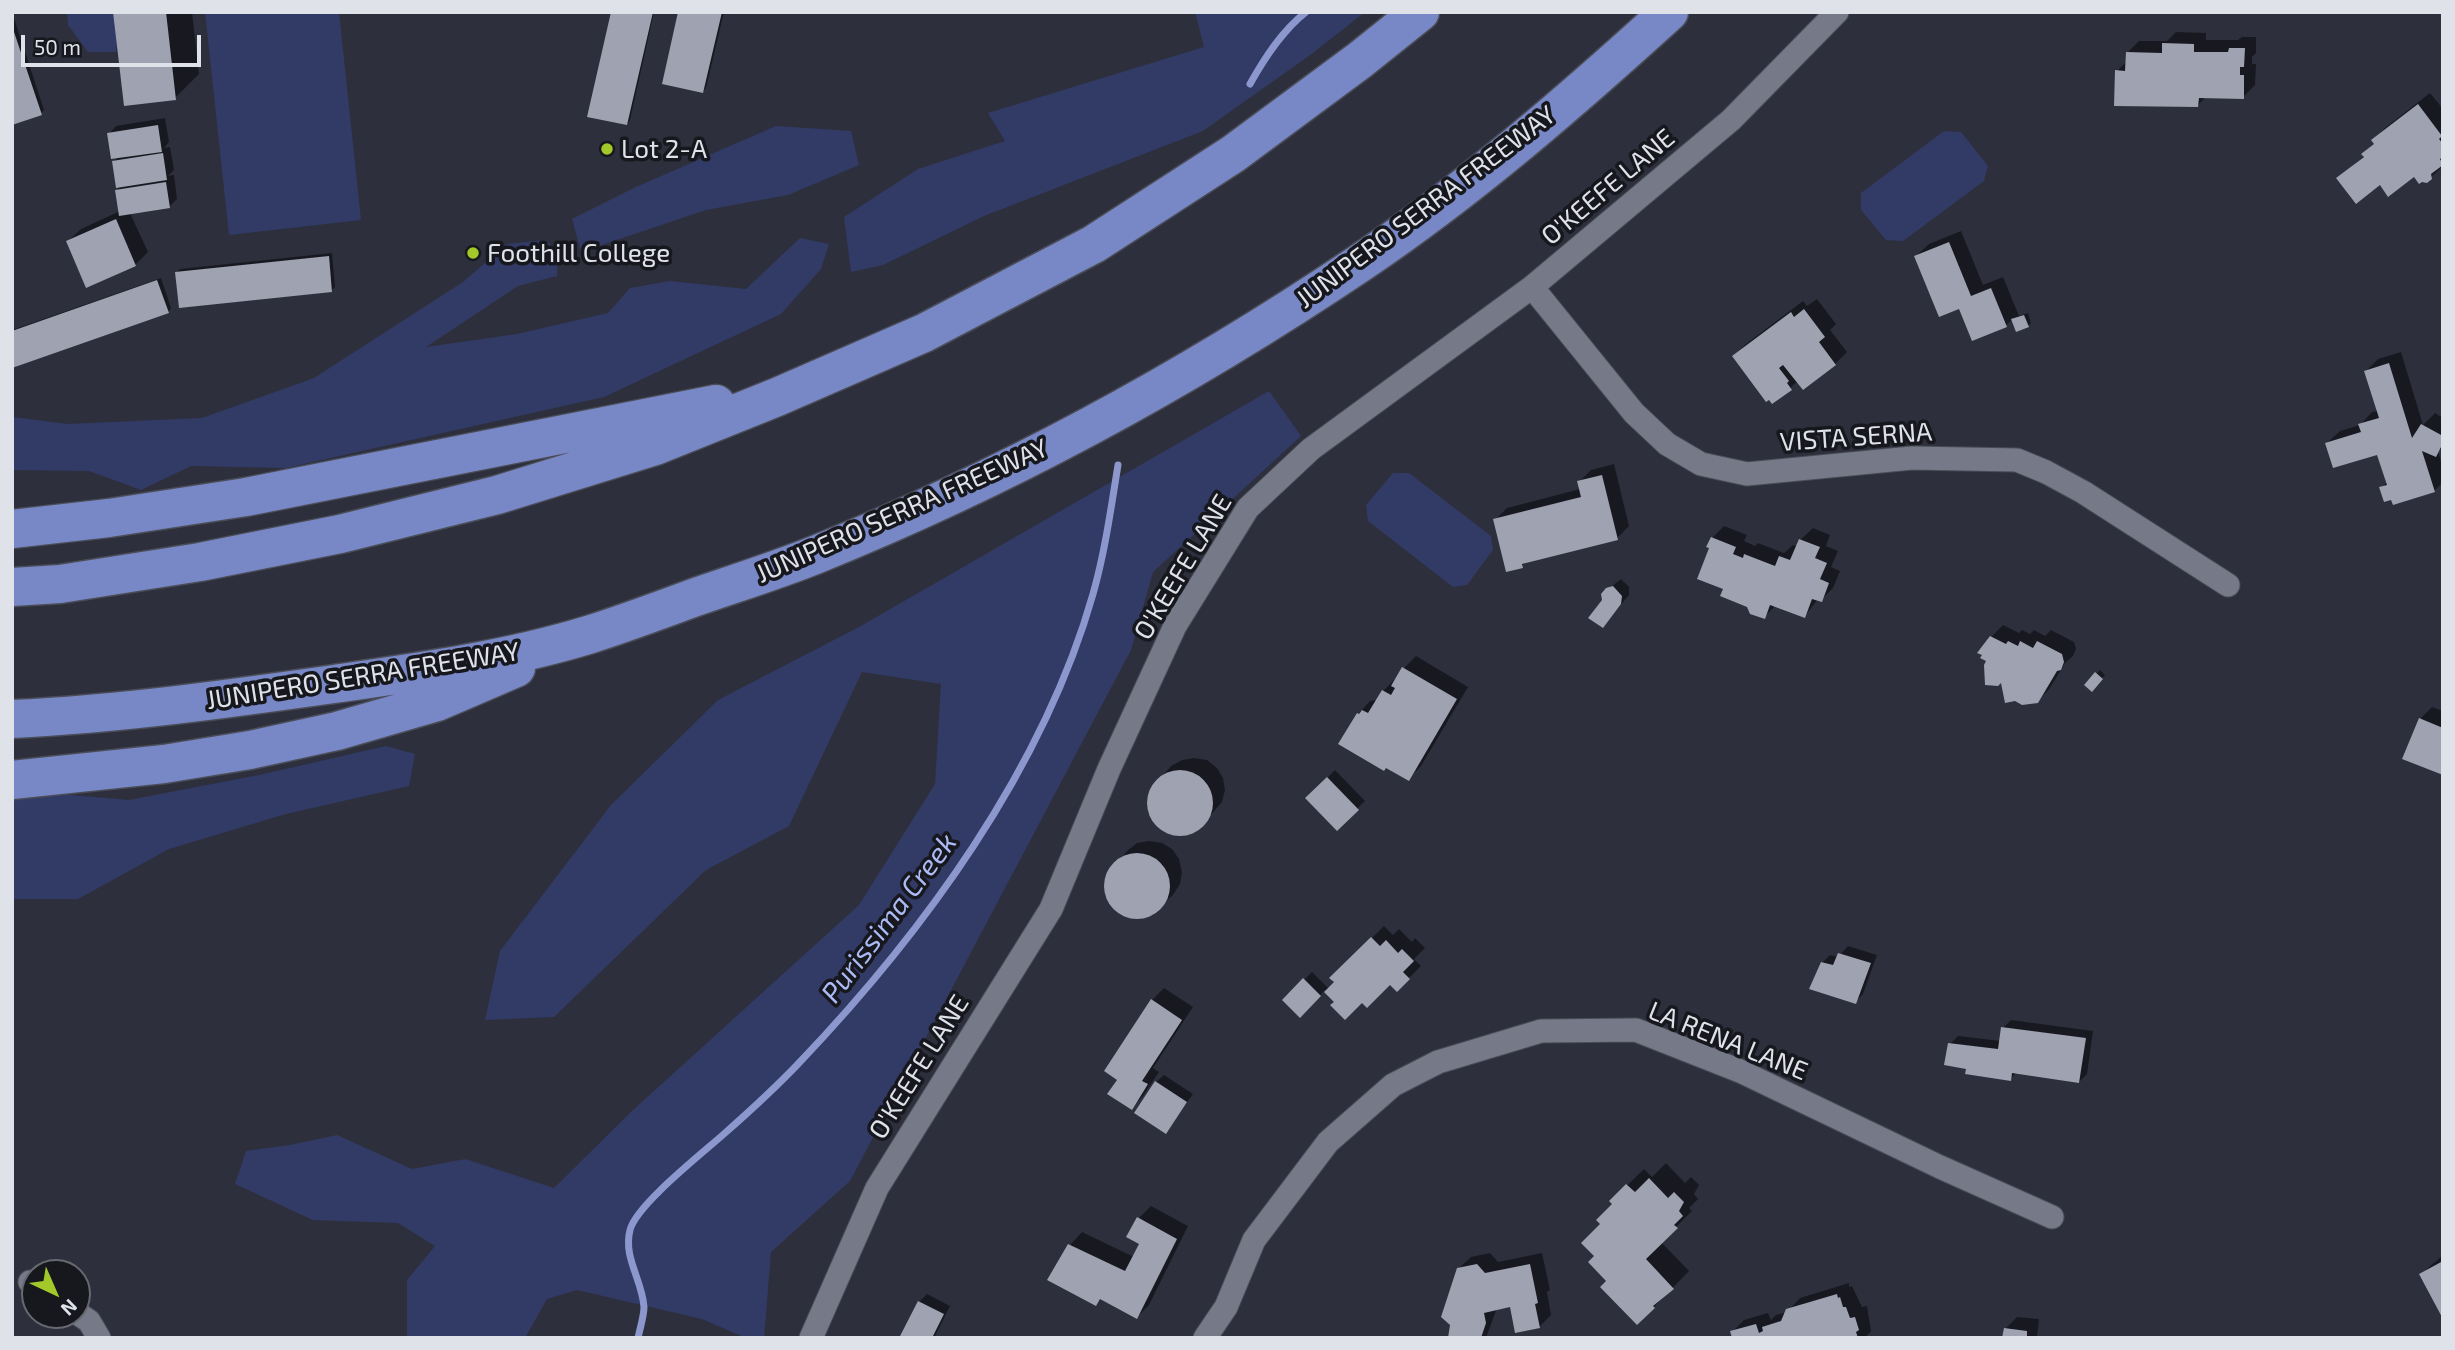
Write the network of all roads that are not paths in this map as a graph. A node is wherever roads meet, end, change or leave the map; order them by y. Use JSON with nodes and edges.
{"nodes":[{"id":1,"x":1420,"y":12,"type":"edge"},
{"id":2,"x":1669,"y":12,"type":"edge"},
{"id":3,"x":1837,"y":12,"type":"edge"},
{"id":4,"x":1532,"y":287,"type":"junction"},
{"id":5,"x":777,"y":397,"type":"junction"},
{"id":6,"x":12,"y":529,"type":"edge"},
{"id":7,"x":2228,"y":585,"type":"dead end"},
{"id":8,"x":12,"y":587,"type":"edge"},
{"id":9,"x":588,"y":635,"type":"junction"},
{"id":10,"x":12,"y":719,"type":"edge"},
{"id":11,"x":12,"y":780,"type":"edge"},
{"id":12,"x":2052,"y":1217,"type":"dead end"},
{"id":13,"x":811,"y":1338,"type":"edge"},
{"id":14,"x":1206,"y":1338,"type":"edge"}],
"edges":[{"from":1,"to":5,"type":"highway"},
{"from":2,"to":9,"type":"highway","name":"JUNIPERO SERRA FREEWAY"},
{"from":3,"to":4,"type":"street","name":"O'KEEFE LANE"},
{"from":4,"to":7,"type":"street","name":"VISTA SERNA"},
{"from":4,"to":13,"type":"street","name":"O'KEEFE LANE"},
{"from":5,"to":6,"type":"highway"},
{"from":5,"to":8,"type":"highway"},
{"from":9,"to":10,"type":"highway","name":"JUNIPERO SERRA FREEWAY"},
{"from":9,"to":11,"type":"highway"},
{"from":12,"to":14,"type":"street","name":"LA RENA LANE"}]}
